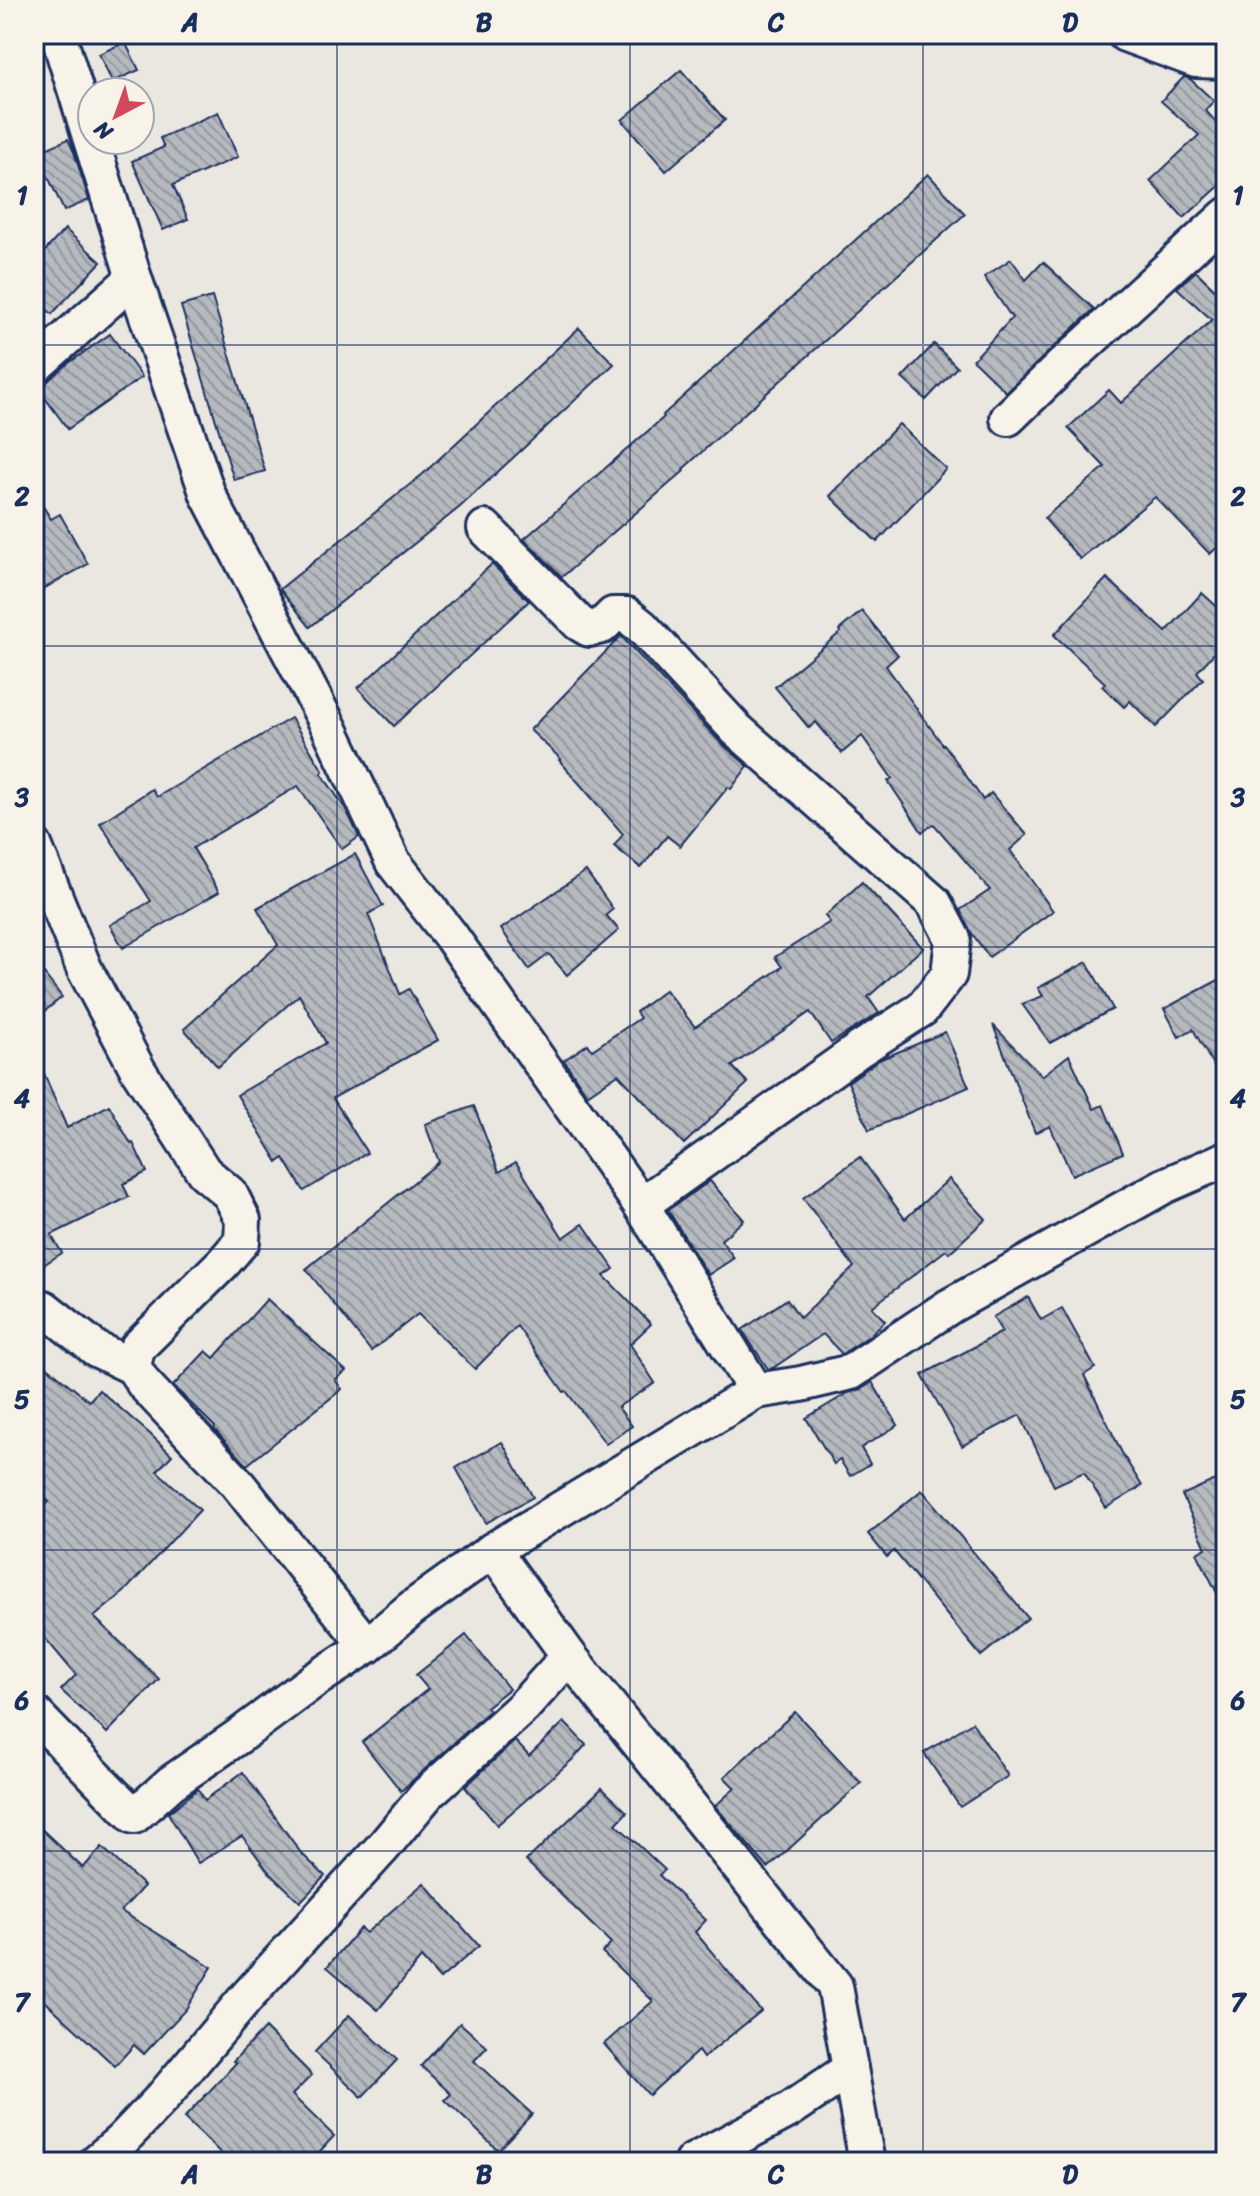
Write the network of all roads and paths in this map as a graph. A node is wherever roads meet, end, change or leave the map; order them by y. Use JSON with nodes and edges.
{"nodes":[{"id":1,"x":58,"y":34,"type":"edge"},
{"id":2,"x":1125,"y":34,"type":"edge"},
{"id":3,"x":1226,"y":61,"type":"edge"},
{"id":4,"x":1226,"y":216,"type":"edge"},
{"id":5,"x":134,"y":278,"type":"junction"},
{"id":6,"x":34,"y":367,"type":"edge"},
{"id":7,"x":1008,"y":418,"type":"dead end"},
{"id":8,"x":485,"y":528,"type":"dead end"},
{"id":9,"x":34,"y":845,"type":"edge"},
{"id":10,"x":1226,"y":1159,"type":"edge"},
{"id":11,"x":641,"y":1205,"type":"junction"},
{"id":12,"x":44,"y":1308,"type":"dead end"},
{"id":13,"x":133,"y":1367,"type":"junction"},
{"id":14,"x":756,"y":1391,"type":"junction"},
{"id":15,"x":493,"y":1550,"type":"junction"},
{"id":16,"x":367,"y":1646,"type":"junction"},
{"id":17,"x":569,"y":1656,"type":"junction"},
{"id":18,"x":34,"y":1713,"type":"edge"},
{"id":19,"x":850,"y":2069,"type":"junction"},
{"id":20,"x":96,"y":2162,"type":"edge"},
{"id":21,"x":692,"y":2162,"type":"edge"},
{"id":22,"x":867,"y":2162,"type":"edge"}],
"edges":[{"from":1,"to":5,"type":"street"},
{"from":2,"to":3,"type":"street"},
{"from":4,"to":7,"type":"street"},
{"from":5,"to":6,"type":"street"},
{"from":5,"to":11,"type":"street"},
{"from":8,"to":11,"type":"street"},
{"from":9,"to":13,"type":"street"},
{"from":10,"to":14,"type":"street"},
{"from":11,"to":14,"type":"street"},
{"from":12,"to":13,"type":"street"},
{"from":13,"to":16,"type":"street"},
{"from":14,"to":15,"type":"street"},
{"from":15,"to":16,"type":"street"},
{"from":15,"to":17,"type":"street"},
{"from":16,"to":18,"type":"street"},
{"from":17,"to":19,"type":"street"},
{"from":17,"to":20,"type":"street"},
{"from":19,"to":21,"type":"street"},
{"from":19,"to":22,"type":"street"}]}
